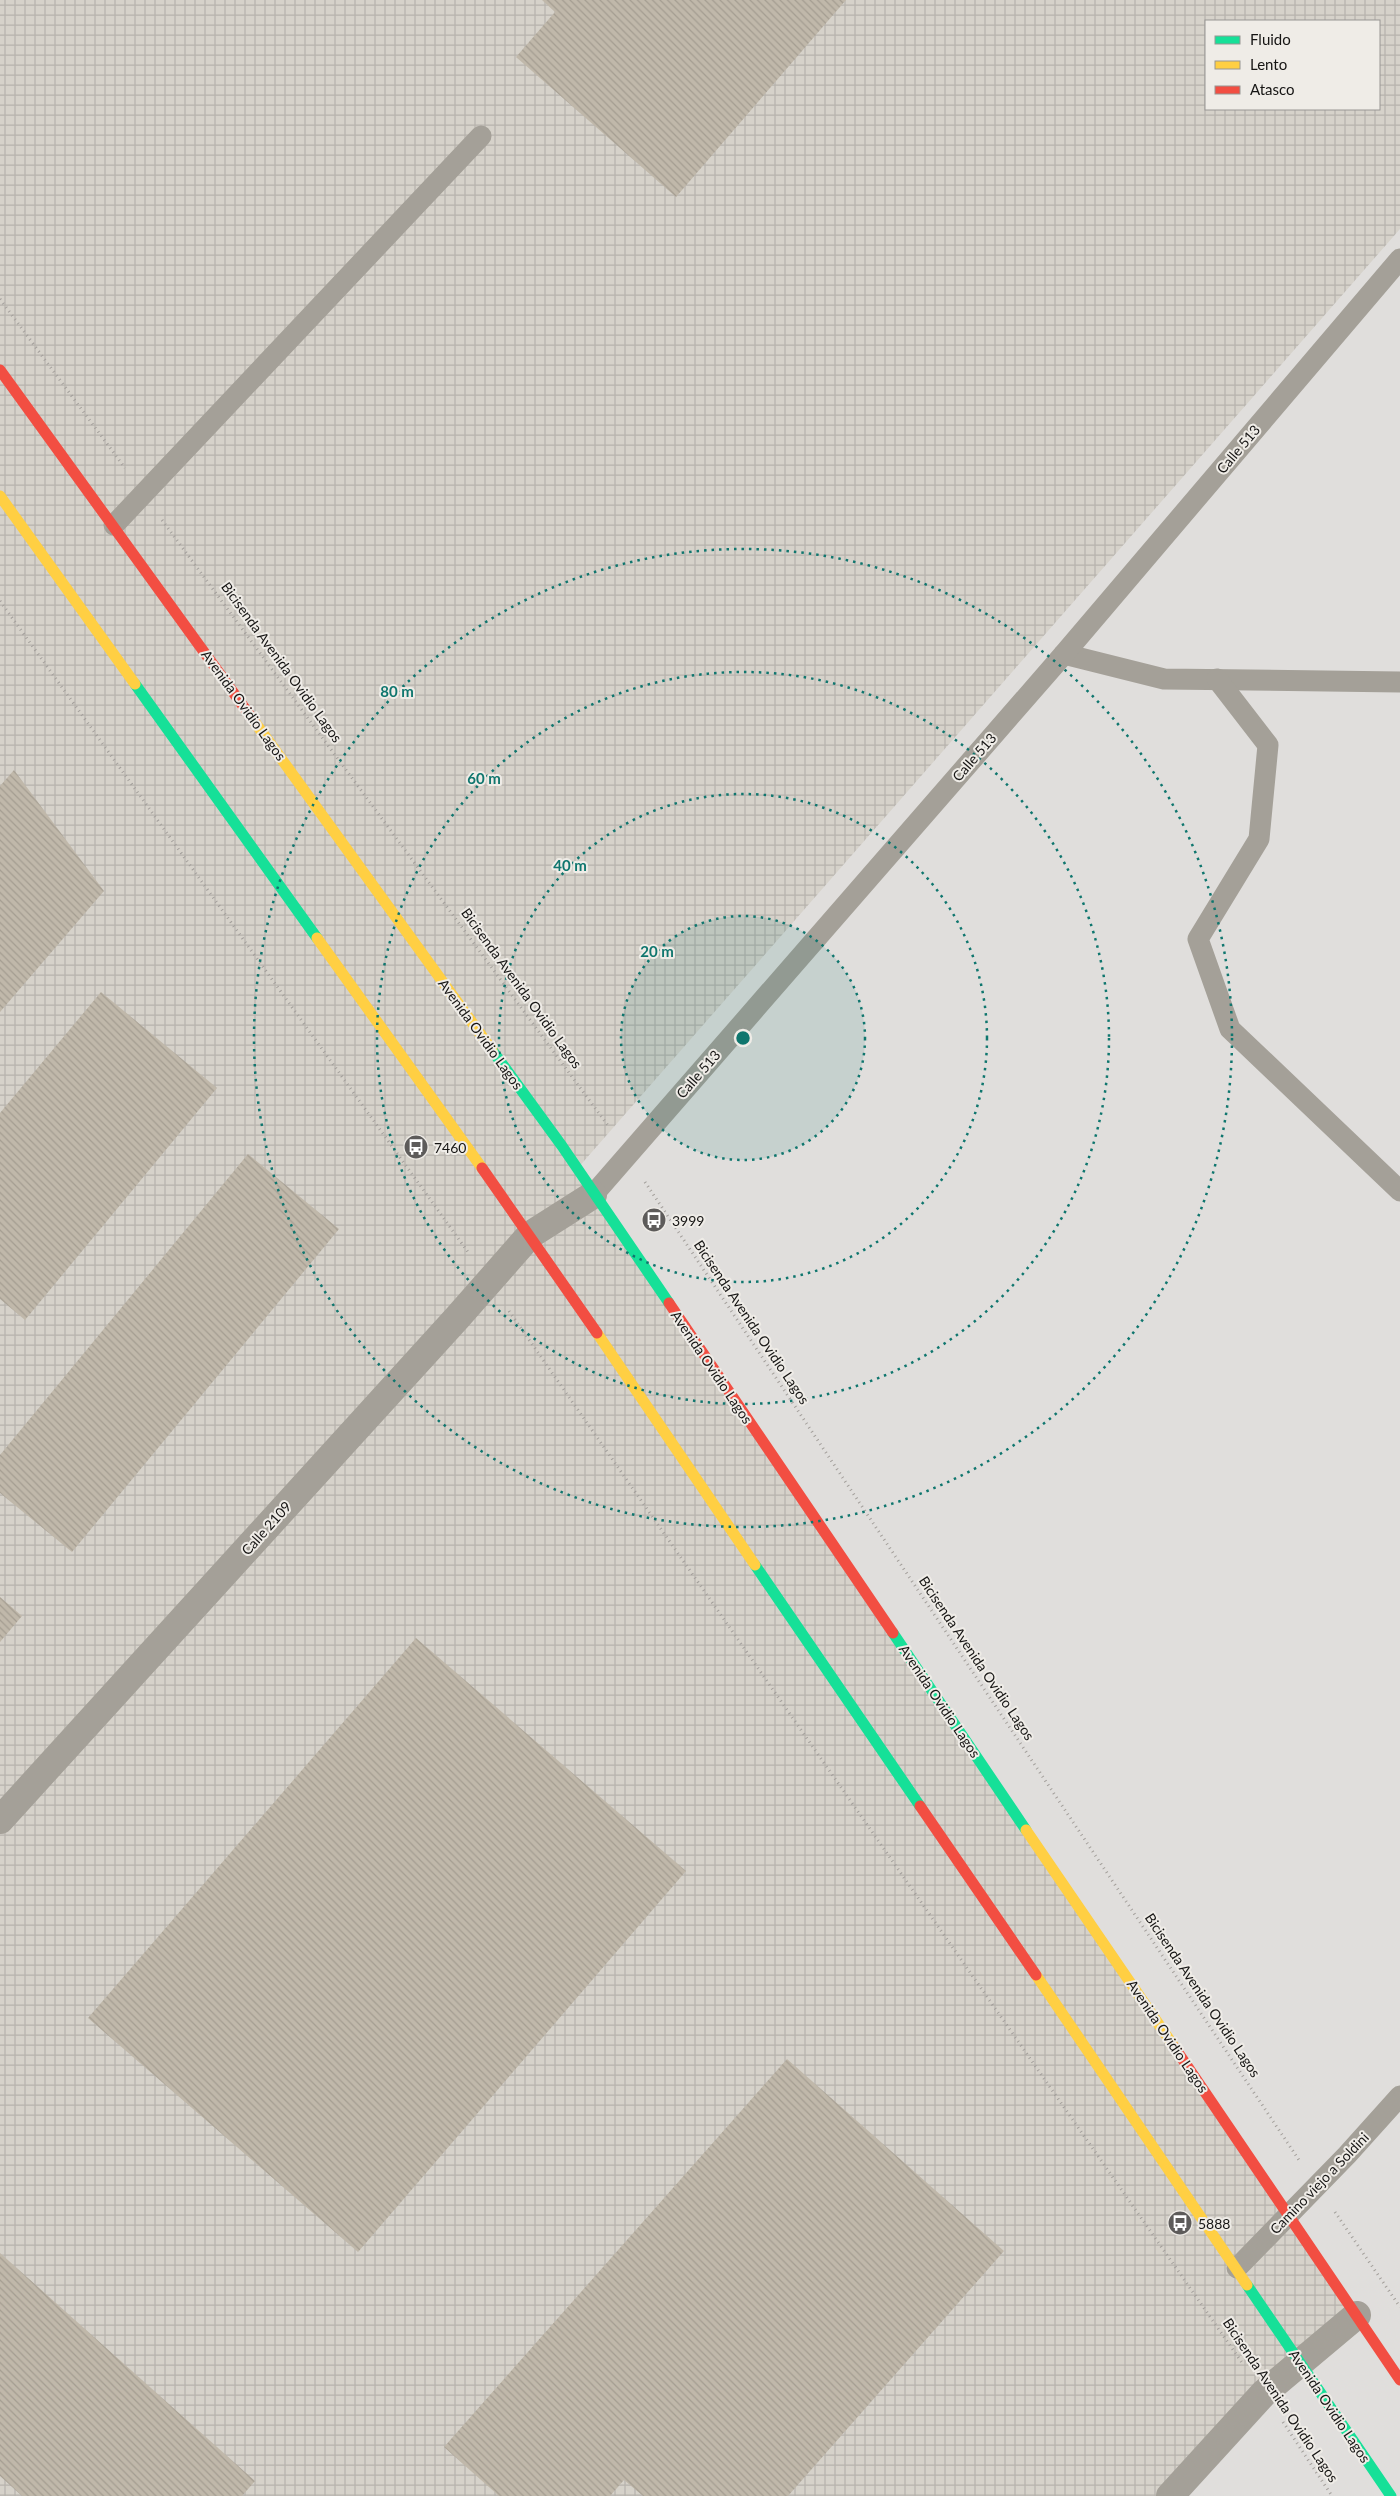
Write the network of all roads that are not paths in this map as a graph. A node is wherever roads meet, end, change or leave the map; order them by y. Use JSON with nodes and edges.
{"nodes":[{"id":1,"x":481,"y":136,"type":"dead end"},
{"id":2,"x":1400,"y":259,"type":"edge"},
{"id":3,"x":0,"y":370,"type":"edge"},
{"id":4,"x":0,"y":496,"type":"edge"},
{"id":5,"x":114,"y":525,"type":"junction"},
{"id":6,"x":1064,"y":654,"type":"junction"},
{"id":7,"x":1217,"y":679,"type":"junction"},
{"id":8,"x":1400,"y":682,"type":"edge"},
{"id":9,"x":1400,"y":1191,"type":"edge"},
{"id":10,"x":594,"y":1194,"type":"junction"},
{"id":11,"x":530,"y":1235,"type":"junction"},
{"id":12,"x":0,"y":1820,"type":"edge"},
{"id":13,"x":1400,"y":2096,"type":"edge"},
{"id":14,"x":1290,"y":2214,"type":"junction"},
{"id":15,"x":1237,"y":2268,"type":"junction"},
{"id":16,"x":1357,"y":2315,"type":"junction"},
{"id":17,"x":1300,"y":2362,"type":"junction"},
{"id":18,"x":1400,"y":2380,"type":"edge"},
{"id":19,"x":1170,"y":2496,"type":"edge"},
{"id":20,"x":1391,"y":2496,"type":"edge"}],
"edges":[{"from":1,"to":5,"type":"lane"},
{"from":2,"to":6,"type":"lane","name":"Calle 513"},
{"from":3,"to":5,"type":"main road","name":"Avenida Ovidio Lagos"},
{"from":4,"to":11,"type":"main road","name":"Avenida Ovidio Lagos"},
{"from":5,"to":10,"type":"main road","name":"Avenida Ovidio Lagos"},
{"from":6,"to":7,"type":"lane"},
{"from":6,"to":10,"type":"lane","name":"Calle 513"},
{"from":7,"to":8,"type":"lane"},
{"from":7,"to":9,"type":"lane"},
{"from":10,"to":11,"type":"street","name":"Calle 513"},
{"from":10,"to":14,"type":"main road","name":"Avenida Ovidio Lagos"},
{"from":11,"to":12,"type":"street","name":"Calle 2109"},
{"from":11,"to":15,"type":"main road","name":"Avenida Ovidio Lagos"},
{"from":13,"to":14,"type":"lane","name":"Camino viejo a Soldini"},
{"from":14,"to":15,"type":"lane","name":"Camino viejo a Soldini"},
{"from":14,"to":16,"type":"main road","name":"Avenida Ovidio Lagos"},
{"from":15,"to":17,"type":"main road","name":"Avenida Ovidio Lagos"},
{"from":16,"to":17,"type":"street"},
{"from":16,"to":18,"type":"main road","name":"Avenida Ovidio Lagos"},
{"from":17,"to":19,"type":"street"},
{"from":17,"to":20,"type":"main road","name":"Avenida Ovidio Lagos"}]}
